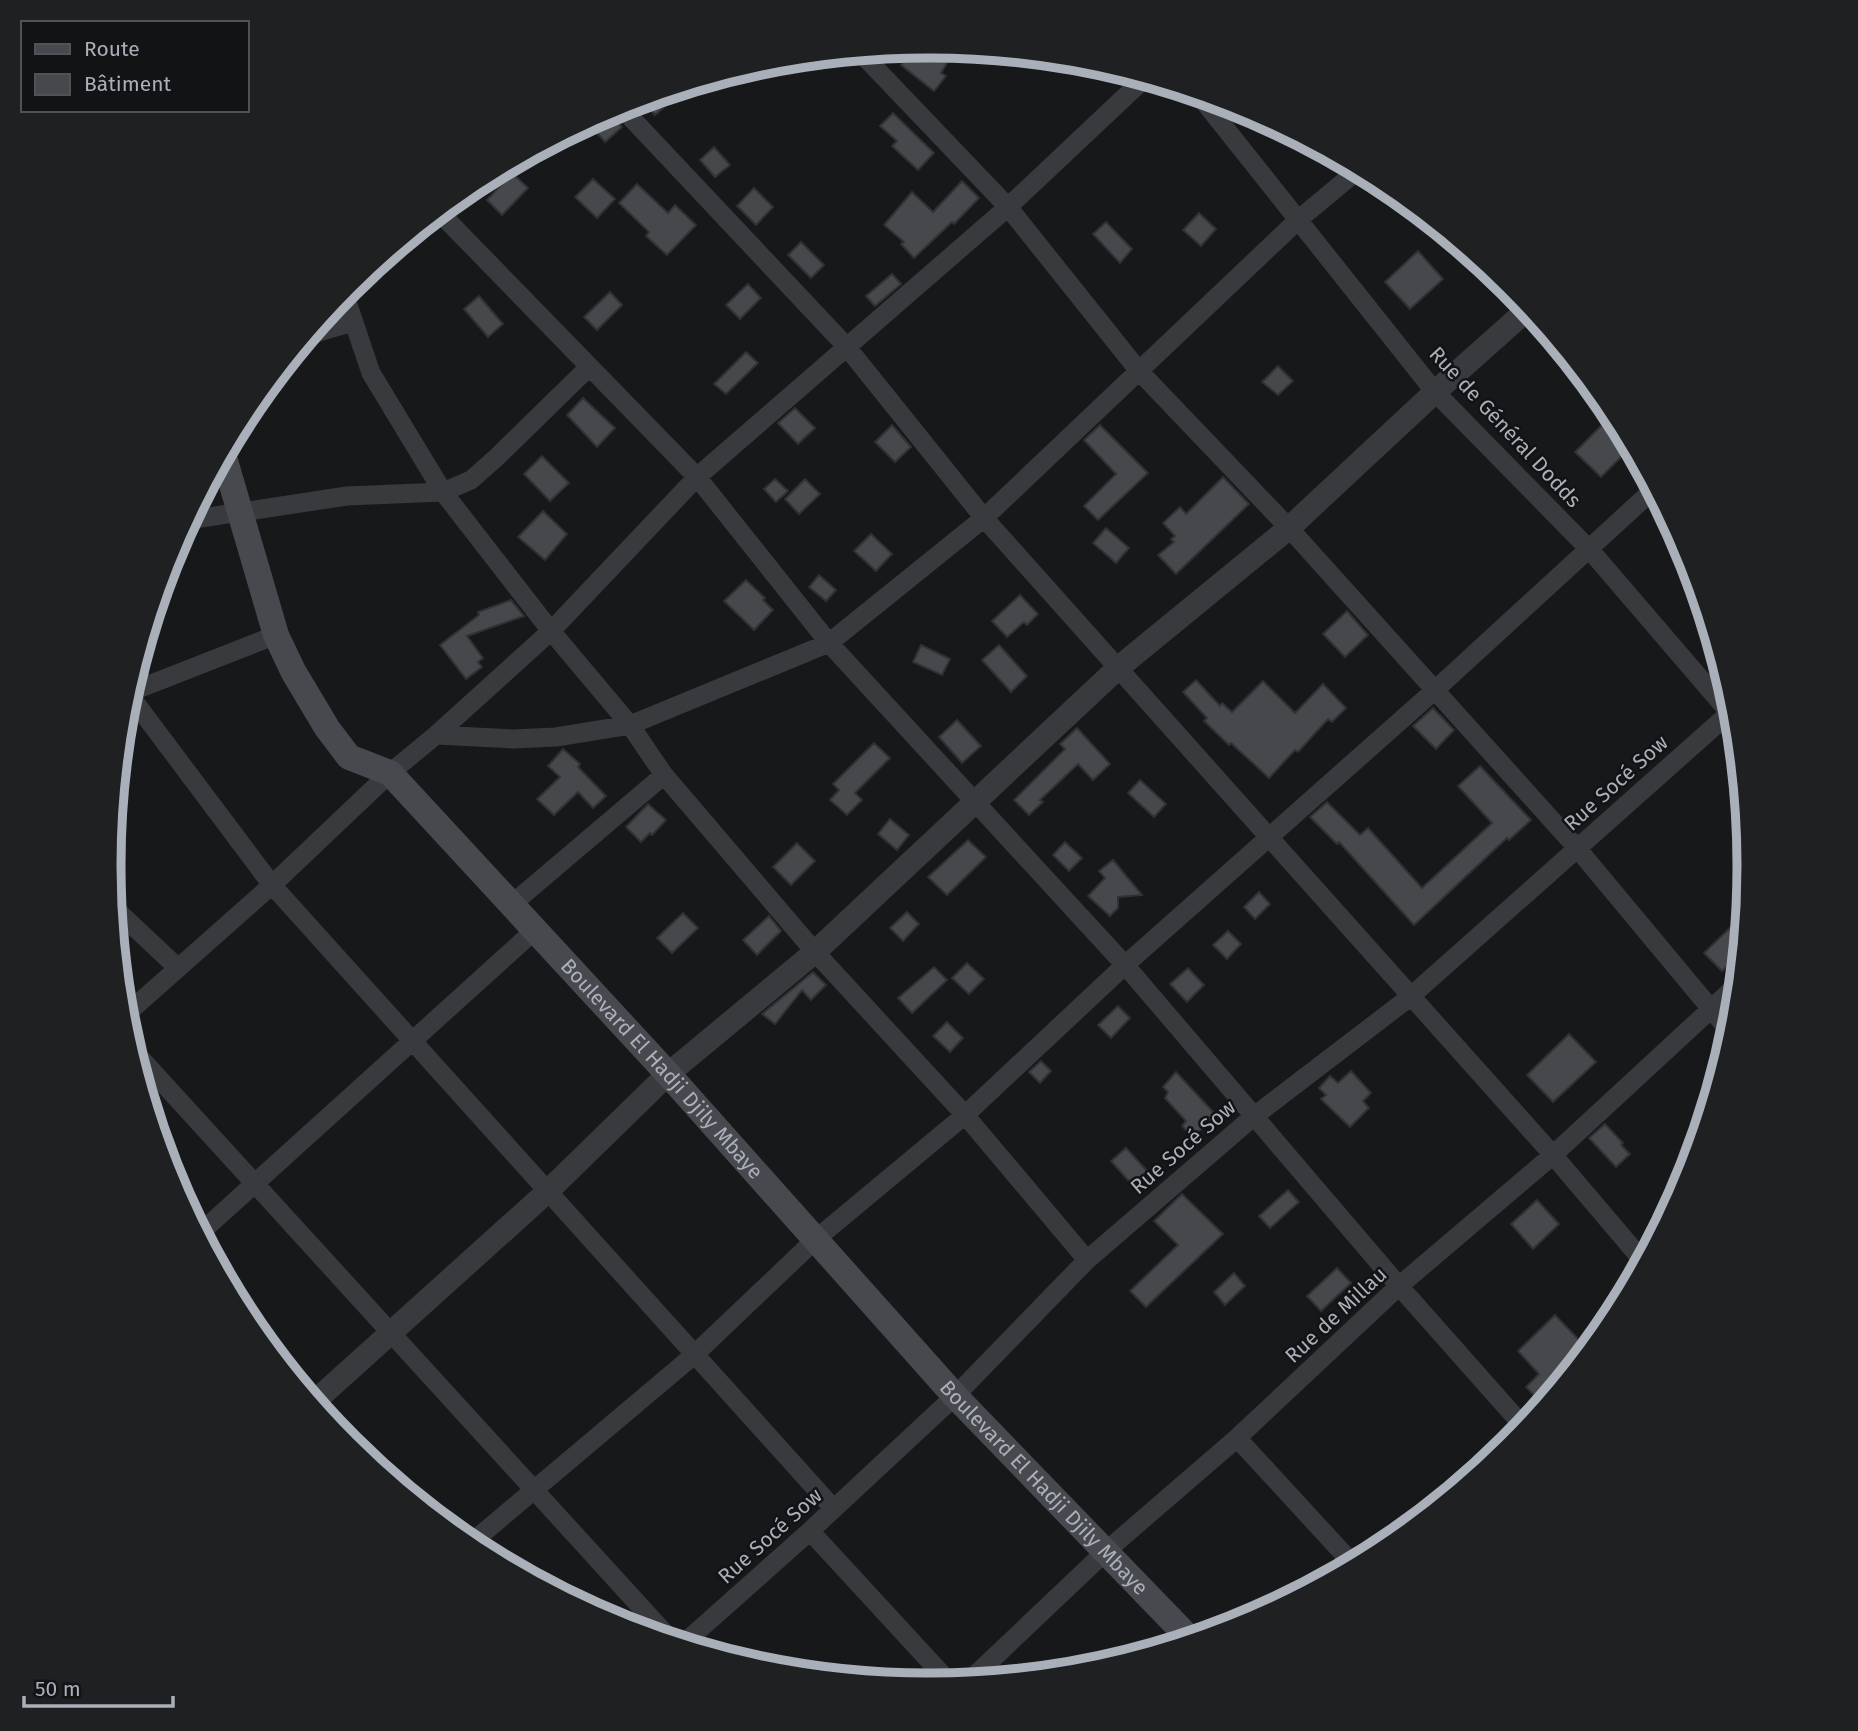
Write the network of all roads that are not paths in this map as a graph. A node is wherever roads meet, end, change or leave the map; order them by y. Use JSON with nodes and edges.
{"nodes":[{"id":1,"x":868,"y":60,"type":"edge"},
{"id":2,"x":1138,"y":85,"type":"edge"},
{"id":3,"x":1210,"y":109,"type":"edge"},
{"id":4,"x":628,"y":116,"type":"edge"},
{"id":5,"x":1350,"y":177,"type":"edge"},
{"id":6,"x":1008,"y":207,"type":"junction"},
{"id":7,"x":446,"y":219,"type":"edge"},
{"id":8,"x":1298,"y":220,"type":"junction"},
{"id":9,"x":348,"y":305,"type":"edge"},
{"id":10,"x":1520,"y":316,"type":"edge"},
{"id":11,"x":353,"y":323,"type":"junction"},
{"id":12,"x":324,"y":331,"type":"edge"},
{"id":13,"x":846,"y":346,"type":"junction"},
{"id":14,"x":589,"y":367,"type":"junction"},
{"id":15,"x":1139,"y":371,"type":"junction"},
{"id":16,"x":1435,"y":392,"type":"junction"},
{"id":17,"x":227,"y":466,"type":"edge"},
{"id":18,"x":697,"y":477,"type":"junction"},
{"id":19,"x":443,"y":492,"type":"junction"},
{"id":20,"x":1647,"y":496,"type":"edge"},
{"id":21,"x":241,"y":510,"type":"junction"},
{"id":22,"x":201,"y":518,"type":"edge"},
{"id":23,"x":984,"y":519,"type":"junction"},
{"id":24,"x":1289,"y":528,"type":"junction"},
{"id":25,"x":1590,"y":550,"type":"junction"},
{"id":26,"x":551,"y":631,"type":"junction"},
{"id":27,"x":276,"y":635,"type":"junction"},
{"id":28,"x":829,"y":643,"type":"junction"},
{"id":29,"x":1118,"y":668,"type":"junction"},
{"id":30,"x":141,"y":689,"type":"edge"},
{"id":31,"x":1435,"y":690,"type":"junction"},
{"id":32,"x":1719,"y":699,"type":"edge"},
{"id":33,"x":137,"y":706,"type":"edge"},
{"id":34,"x":1723,"y":721,"type":"edge"},
{"id":35,"x":630,"y":725,"type":"junction"},
{"id":36,"x":436,"y":735,"type":"junction"},
{"id":37,"x":390,"y":773,"type":"junction"},
{"id":38,"x":664,"y":775,"type":"junction"},
{"id":39,"x":976,"y":802,"type":"junction"},
{"id":40,"x":1268,"y":837,"type":"junction"},
{"id":41,"x":1577,"y":848,"type":"junction"},
{"id":42,"x":272,"y":885,"type":"junction"},
{"id":43,"x":511,"y":905,"type":"junction"},
{"id":44,"x":123,"y":916,"type":"edge"},
{"id":45,"x":534,"y":930,"type":"junction"},
{"id":46,"x":815,"y":952,"type":"junction"},
{"id":47,"x":1125,"y":965,"type":"junction"},
{"id":48,"x":178,"y":968,"type":"junction"},
{"id":49,"x":1726,"y":995,"type":"edge"},
{"id":50,"x":1410,"y":997,"type":"junction"},
{"id":51,"x":134,"y":1007,"type":"edge"},
{"id":52,"x":1710,"y":1010,"type":"junction"},
{"id":53,"x":1721,"y":1022,"type":"edge"},
{"id":54,"x":411,"y":1042,"type":"junction"},
{"id":55,"x":147,"y":1065,"type":"edge"},
{"id":56,"x":668,"y":1074,"type":"junction"},
{"id":57,"x":965,"y":1115,"type":"junction"},
{"id":58,"x":1253,"y":1116,"type":"junction"},
{"id":59,"x":1553,"y":1155,"type":"junction"},
{"id":60,"x":255,"y":1182,"type":"junction"},
{"id":61,"x":547,"y":1192,"type":"junction"},
{"id":62,"x":207,"y":1227,"type":"edge"},
{"id":63,"x":816,"y":1240,"type":"junction"},
{"id":64,"x":1637,"y":1254,"type":"edge"},
{"id":65,"x":1087,"y":1260,"type":"junction"},
{"id":66,"x":1399,"y":1286,"type":"junction"},
{"id":67,"x":391,"y":1331,"type":"junction"},
{"id":68,"x":694,"y":1355,"type":"junction"},
{"id":69,"x":320,"y":1396,"type":"edge"},
{"id":70,"x":955,"y":1396,"type":"junction"},
{"id":71,"x":1517,"y":1419,"type":"edge"},
{"id":72,"x":1237,"y":1438,"type":"junction"},
{"id":73,"x":535,"y":1489,"type":"junction"},
{"id":74,"x":834,"y":1509,"type":"junction"},
{"id":75,"x":810,"y":1531,"type":"junction"},
{"id":76,"x":479,"y":1536,"type":"edge"},
{"id":77,"x":1105,"y":1552,"type":"junction"},
{"id":78,"x":1346,"y":1557,"type":"edge"},
{"id":79,"x":659,"y":1626,"type":"edge"},
{"id":80,"x":1183,"y":1632,"type":"edge"},
{"id":81,"x":691,"y":1637,"type":"edge"},
{"id":82,"x":978,"y":1672,"type":"edge"},
{"id":83,"x":940,"y":1673,"type":"edge"}],
"edges":[{"from":1,"to":6,"type":"street"},
{"from":2,"to":6,"type":"street"},
{"from":3,"to":8,"type":"street","name":"Rue de Général Dodds"},
{"from":4,"to":13,"type":"street"},
{"from":5,"to":8,"type":"street"},
{"from":6,"to":13,"type":"street"},
{"from":6,"to":15,"type":"street"},
{"from":7,"to":14,"type":"street"},
{"from":8,"to":15,"type":"street"},
{"from":8,"to":16,"type":"street","name":"Rue de Général Dodds"},
{"from":9,"to":11,"type":"street"},
{"from":10,"to":16,"type":"street"},
{"from":11,"to":12,"type":"street"},
{"from":11,"to":19,"type":"street"},
{"from":13,"to":18,"type":"street"},
{"from":13,"to":23,"type":"street"},
{"from":14,"to":18,"type":"street"},
{"from":14,"to":19,"type":"street"},
{"from":15,"to":23,"type":"street"},
{"from":15,"to":24,"type":"street"},
{"from":16,"to":24,"type":"street"},
{"from":16,"to":25,"type":"street","name":"Rue de Général Dodds"},
{"from":17,"to":21,"type":"main road","name":"Boulevard El Hadji Djily Mbaye"},
{"from":18,"to":26,"type":"street"},
{"from":18,"to":28,"type":"street"},
{"from":19,"to":21,"type":"street"},
{"from":19,"to":26,"type":"street"},
{"from":20,"to":25,"type":"street"},
{"from":21,"to":22,"type":"street"},
{"from":21,"to":27,"type":"main road","name":"Boulevard El Hadji Djily Mbaye"},
{"from":23,"to":28,"type":"street"},
{"from":23,"to":29,"type":"street"},
{"from":24,"to":29,"type":"street"},
{"from":24,"to":31,"type":"street"},
{"from":25,"to":31,"type":"street"},
{"from":25,"to":32,"type":"street","name":"Rue de Général Dodds"},
{"from":26,"to":35,"type":"street"},
{"from":26,"to":36,"type":"street"},
{"from":27,"to":30,"type":"street"},
{"from":27,"to":37,"type":"main road","name":"Boulevard El Hadji Djily Mbaye"},
{"from":28,"to":35,"type":"street"},
{"from":28,"to":39,"type":"street"},
{"from":29,"to":39,"type":"street"},
{"from":29,"to":40,"type":"street"},
{"from":31,"to":40,"type":"street"},
{"from":31,"to":41,"type":"street"},
{"from":33,"to":42,"type":"street"},
{"from":34,"to":41,"type":"street","name":"Rue Socé Sow"},
{"from":35,"to":36,"type":"street"},
{"from":35,"to":38,"type":"street"},
{"from":36,"to":37,"type":"street"},
{"from":37,"to":42,"type":"street"},
{"from":37,"to":43,"type":"main road","name":"Boulevard El Hadji Djily Mbaye"},
{"from":38,"to":43,"type":"street"},
{"from":38,"to":46,"type":"street"},
{"from":39,"to":46,"type":"street"},
{"from":39,"to":47,"type":"street"},
{"from":40,"to":47,"type":"street"},
{"from":40,"to":50,"type":"street"},
{"from":41,"to":50,"type":"street","name":"Rue Socé Sow"},
{"from":41,"to":52,"type":"street"},
{"from":42,"to":48,"type":"street"},
{"from":42,"to":54,"type":"street"},
{"from":43,"to":45,"type":"main road","name":"Boulevard El Hadji Djily Mbaye"},
{"from":44,"to":48,"type":"street"},
{"from":45,"to":54,"type":"street"},
{"from":45,"to":56,"type":"main road","name":"Boulevard El Hadji Djily Mbaye"},
{"from":46,"to":56,"type":"street"},
{"from":46,"to":57,"type":"street"},
{"from":47,"to":57,"type":"street"},
{"from":47,"to":58,"type":"street"},
{"from":48,"to":51,"type":"street"},
{"from":49,"to":52,"type":"street","name":"Rue de Millau"},
{"from":50,"to":58,"type":"street","name":"Rue Socé Sow"},
{"from":50,"to":59,"type":"street"},
{"from":52,"to":53,"type":"street"},
{"from":52,"to":59,"type":"street","name":"Rue de Millau"},
{"from":54,"to":60,"type":"street"},
{"from":54,"to":61,"type":"street"},
{"from":55,"to":60,"type":"street"},
{"from":56,"to":61,"type":"street"},
{"from":56,"to":63,"type":"main road","name":"Boulevard El Hadji Djily Mbaye"},
{"from":57,"to":63,"type":"street"},
{"from":57,"to":65,"type":"street"},
{"from":58,"to":65,"type":"street","name":"Rue Socé Sow"},
{"from":58,"to":66,"type":"street"},
{"from":59,"to":64,"type":"street"},
{"from":59,"to":66,"type":"street","name":"Rue de Millau"},
{"from":60,"to":62,"type":"street"},
{"from":60,"to":67,"type":"street"},
{"from":61,"to":67,"type":"street"},
{"from":61,"to":68,"type":"street"},
{"from":63,"to":68,"type":"street"},
{"from":63,"to":70,"type":"main road","name":"Boulevard El Hadji Djily Mbaye"},
{"from":65,"to":70,"type":"street","name":"Rue Socé Sow"},
{"from":66,"to":71,"type":"street"},
{"from":66,"to":72,"type":"street","name":"Rue de Millau"},
{"from":67,"to":69,"type":"street"},
{"from":67,"to":73,"type":"street"},
{"from":68,"to":73,"type":"street"},
{"from":68,"to":74,"type":"street"},
{"from":70,"to":74,"type":"street","name":"Rue Socé Sow"},
{"from":70,"to":77,"type":"main road","name":"Boulevard El Hadji Djily Mbaye"},
{"from":72,"to":77,"type":"street","name":"Rue de Millau"},
{"from":72,"to":78,"type":"street"},
{"from":73,"to":76,"type":"street"},
{"from":73,"to":79,"type":"street"},
{"from":74,"to":75,"type":"street","name":"Rue Socé Sow"},
{"from":75,"to":81,"type":"street","name":"Rue Socé Sow"},
{"from":75,"to":83,"type":"street"},
{"from":77,"to":80,"type":"main road","name":"Boulevard El Hadji Djily Mbaye"},
{"from":77,"to":82,"type":"street","name":"Rue de Millau"}]}
